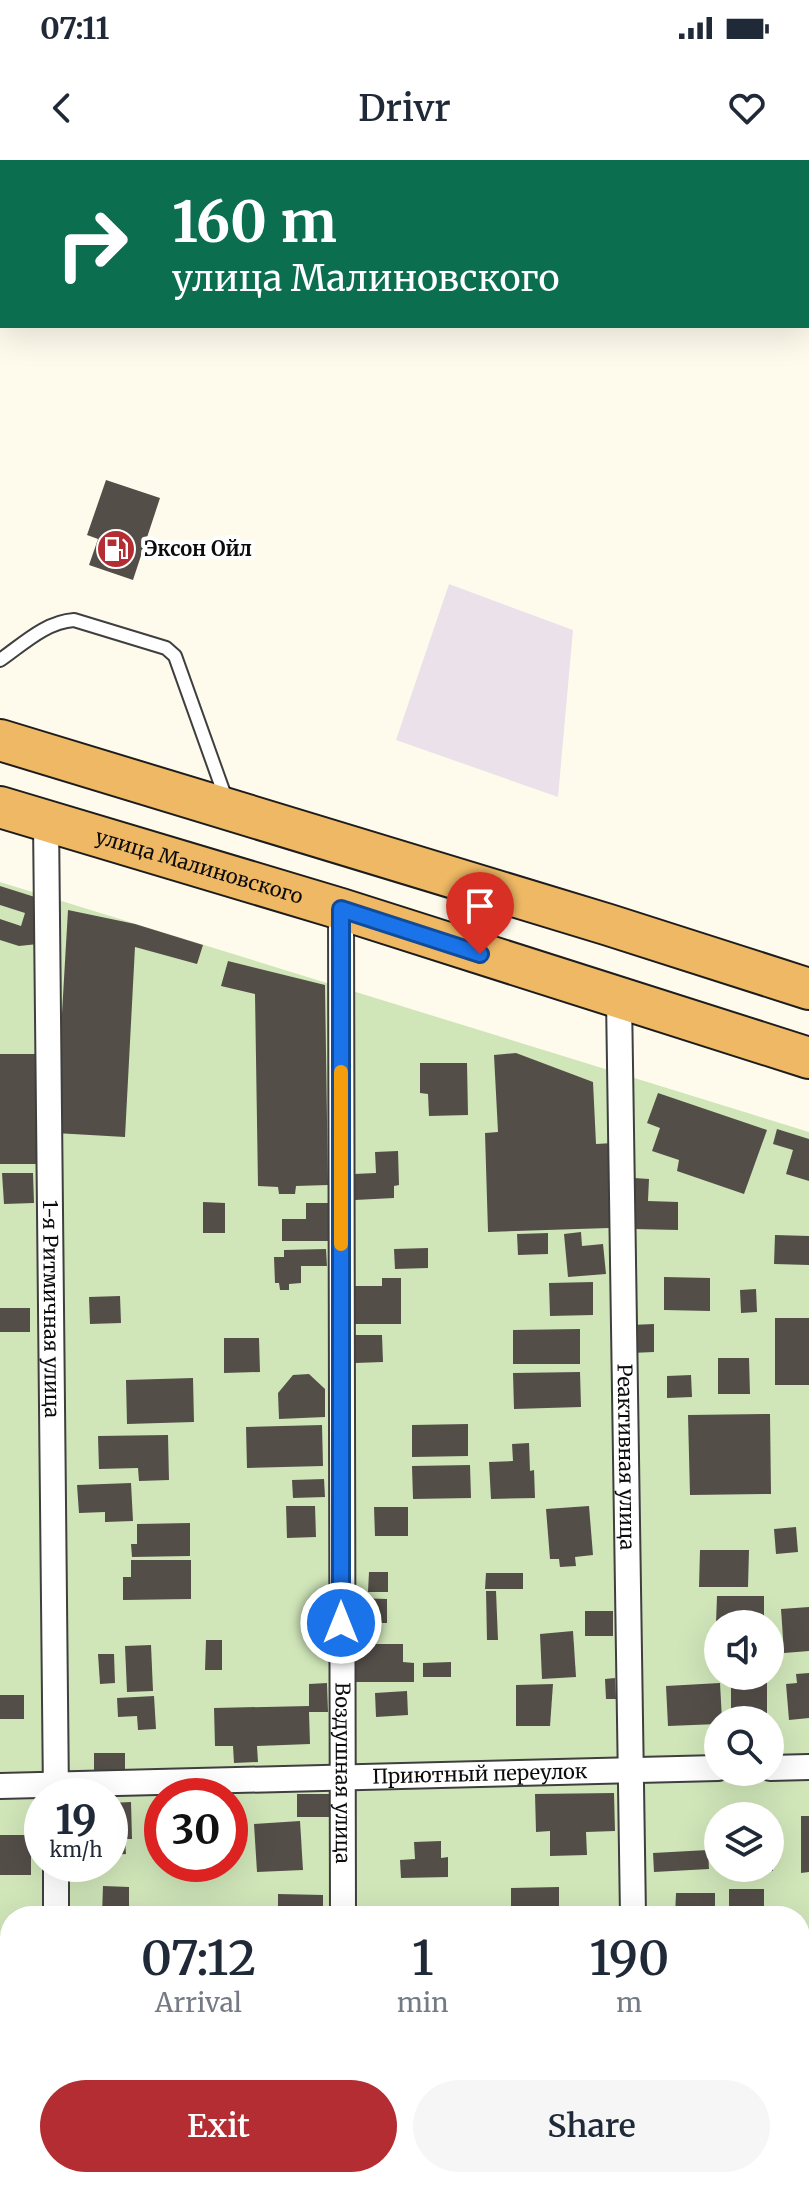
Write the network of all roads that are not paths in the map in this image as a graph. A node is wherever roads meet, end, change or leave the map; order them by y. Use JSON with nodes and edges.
{"nodes":[{"id":1,"x":0,"y":660,"type":"edge"},
{"id":2,"x":0,"y":740,"type":"edge"},
{"id":3,"x":0,"y":807,"type":"edge"},
{"id":4,"x":229,"y":810,"type":"junction"},
{"id":5,"x":46,"y":821,"type":"junction"},
{"id":6,"x":341,"y":909,"type":"junction"},
{"id":7,"x":809,"y":989,"type":"edge"},
{"id":8,"x":619,"y":999,"type":"junction"},
{"id":9,"x":809,"y":1058,"type":"edge"},
{"id":10,"x":809,"y":1767,"type":"edge"},
{"id":11,"x":704,"y":1768,"type":"edge"},
{"id":12,"x":784,"y":1768,"type":"edge"},
{"id":13,"x":630,"y":1769,"type":"junction"},
{"id":14,"x":56,"y":1778,"type":"edge"},
{"id":15,"x":341,"y":1778,"type":"junction"},
{"id":16,"x":0,"y":1786,"type":"edge"},
{"id":17,"x":128,"y":1787,"type":"edge"},
{"id":18,"x":24,"y":1788,"type":"edge"},
{"id":19,"x":56,"y":1882,"type":"edge"},
{"id":20,"x":56,"y":1906,"type":"edge"},
{"id":21,"x":343,"y":1906,"type":"edge"},
{"id":22,"x":633,"y":1906,"type":"edge"}],
"edges":[{"from":1,"to":4,"type":"lane"},
{"from":2,"to":4,"type":"highway"},
{"from":3,"to":5,"type":"highway","name":"улица Малиновского"},
{"from":4,"to":7,"type":"highway"},
{"from":5,"to":6,"type":"highway","name":"улица Малиновского"},
{"from":5,"to":14,"type":"street","name":"1-я Ритмичная улица"},
{"from":6,"to":8,"type":"highway","name":"улица Малиновского"},
{"from":6,"to":15,"type":"street","name":"Воздушная улица"},
{"from":8,"to":9,"type":"highway","name":"улица Малиновского"},
{"from":8,"to":13,"type":"street","name":"Реактивная улица"},
{"from":10,"to":12,"type":"street"},
{"from":11,"to":13,"type":"street","name":"Приютный переулок"},
{"from":13,"to":15,"type":"street","name":"Приютный переулок"},
{"from":13,"to":22,"type":"street","name":"Реактивная улица"},
{"from":15,"to":17,"type":"street","name":"Приютный переулок"},
{"from":15,"to":21,"type":"street","name":"Воздушная улица"},
{"from":16,"to":18,"type":"street","name":"Приютный переулок"},
{"from":19,"to":20,"type":"street"}]}
